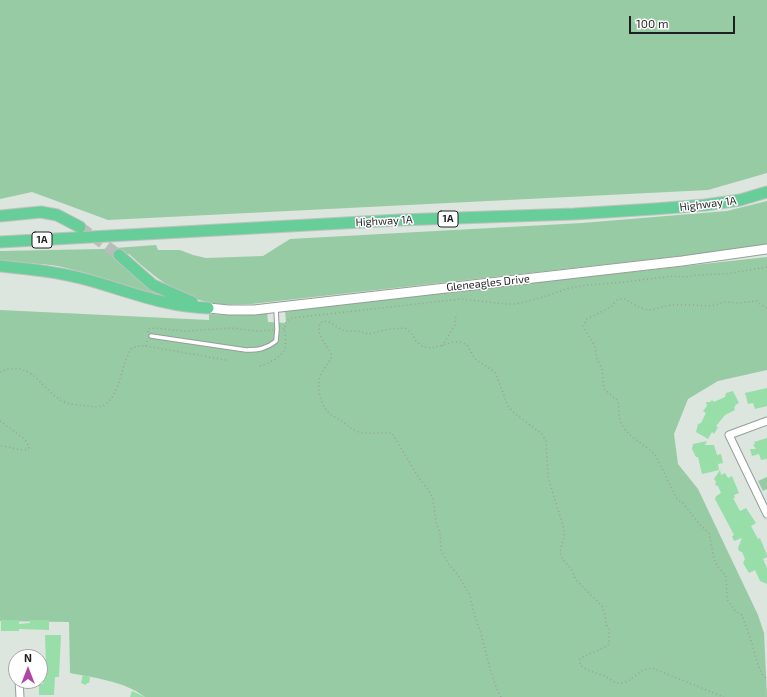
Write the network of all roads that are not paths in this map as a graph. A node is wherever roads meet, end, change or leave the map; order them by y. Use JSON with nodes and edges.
{"nodes":[{"id":1,"x":767,"y":192,"type":"edge"},
{"id":2,"x":0,"y":216,"type":"edge"},
{"id":3,"x":80,"y":227,"type":"tunnel mouth"},
{"id":4,"x":0,"y":242,"type":"edge"},
{"id":5,"x":767,"y":249,"type":"edge"},
{"id":6,"x":119,"y":256,"type":"tunnel mouth"},
{"id":7,"x":0,"y":266,"type":"edge"},
{"id":8,"x":276,"y":307,"type":"junction"},
{"id":9,"x":208,"y":308,"type":"junction"},
{"id":10,"x":151,"y":336,"type":"dead end"},
{"id":11,"x":767,"y":422,"type":"edge"},
{"id":12,"x":767,"y":514,"type":"edge"}],
"edges":[{"from":1,"to":4,"type":"main road","name":"Highway 1A","number":"1A"},
{"from":2,"to":3,"type":"main road"},
{"from":5,"to":8,"type":"street","name":"Gleneagles Drive"},
{"from":6,"to":9,"type":"main road"},
{"from":7,"to":9,"type":"main road"},
{"from":8,"to":9,"type":"street","name":"Gleneagles Drive"},
{"from":8,"to":10,"type":"lane"},
{"from":11,"to":12,"type":"street"}]}
